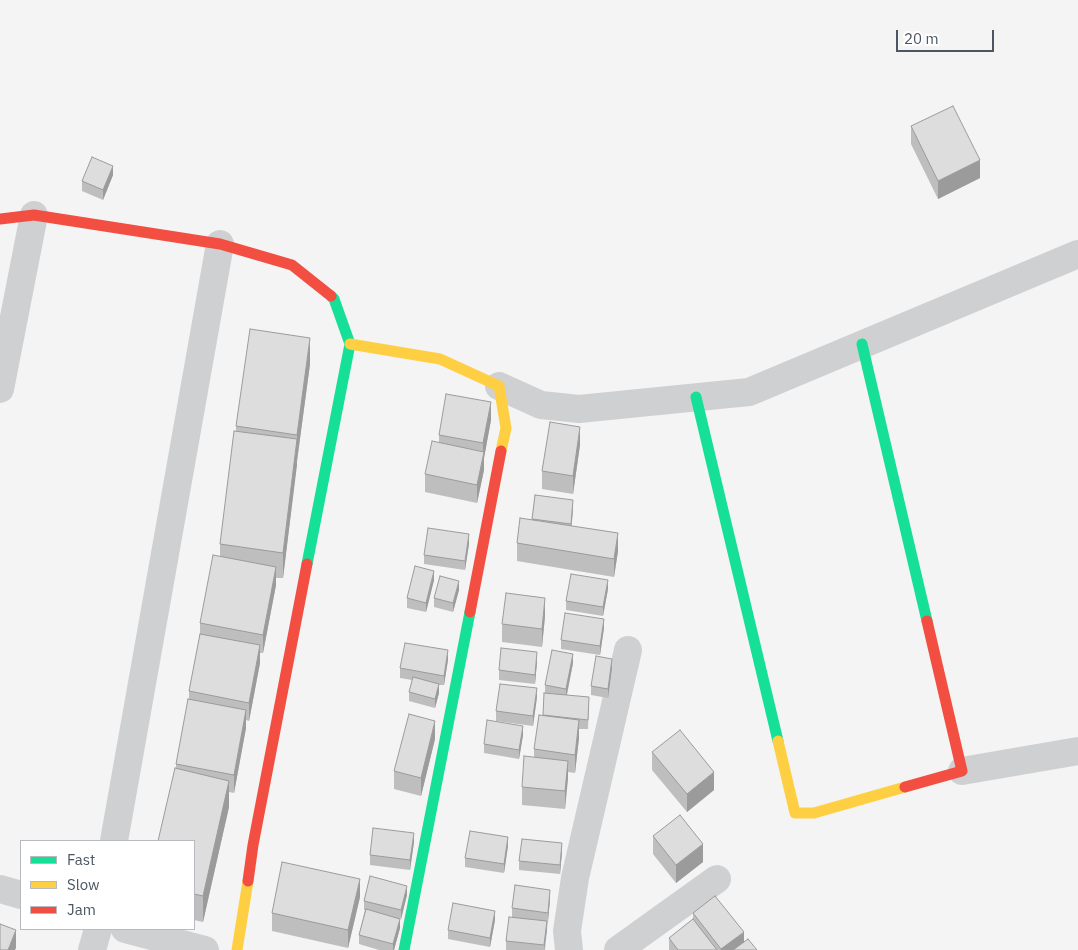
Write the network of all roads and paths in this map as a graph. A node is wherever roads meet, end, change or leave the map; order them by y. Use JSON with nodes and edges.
{"nodes":[{"id":1,"x":34,"y":215,"type":"junction"},
{"id":2,"x":0,"y":219,"type":"edge"},
{"id":3,"x":220,"y":244,"type":"junction"},
{"id":4,"x":1078,"y":254,"type":"edge"},
{"id":5,"x":350,"y":344,"type":"junction"},
{"id":6,"x":862,"y":344,"type":"junction"},
{"id":7,"x":499,"y":386,"type":"junction"},
{"id":8,"x":0,"y":389,"type":"edge"},
{"id":9,"x":696,"y":397,"type":"junction"},
{"id":10,"x":628,"y":650,"type":"dead end"},
{"id":11,"x":1078,"y":751,"type":"edge"},
{"id":12,"x":962,"y":771,"type":"junction"},
{"id":13,"x":114,"y":840,"type":"edge"},
{"id":14,"x":717,"y":878,"type":"dead end"},
{"id":15,"x":0,"y":889,"type":"edge"},
{"id":16,"x":20,"y":895,"type":"edge"},
{"id":17,"x":98,"y":930,"type":"edge"},
{"id":18,"x":129,"y":930,"type":"edge"},
{"id":19,"x":92,"y":950,"type":"edge"},
{"id":20,"x":205,"y":950,"type":"edge"},
{"id":21,"x":237,"y":950,"type":"edge"},
{"id":22,"x":404,"y":950,"type":"edge"},
{"id":23,"x":569,"y":950,"type":"edge"},
{"id":24,"x":618,"y":950,"type":"edge"}],
"edges":[{"from":1,"to":2,"type":"street"},
{"from":1,"to":3,"type":"street"},
{"from":1,"to":8,"type":"street"},
{"from":3,"to":5,"type":"street"},
{"from":3,"to":13,"type":"street"},
{"from":4,"to":6,"type":"street"},
{"from":5,"to":7,"type":"street"},
{"from":5,"to":21,"type":"street"},
{"from":6,"to":9,"type":"street"},
{"from":6,"to":12,"type":"street"},
{"from":7,"to":9,"type":"street"},
{"from":7,"to":22,"type":"street"},
{"from":9,"to":12,"type":"street"},
{"from":10,"to":23,"type":"street"},
{"from":11,"to":12,"type":"street"},
{"from":14,"to":24,"type":"street"},
{"from":15,"to":16,"type":"street"},
{"from":17,"to":19,"type":"street"},
{"from":18,"to":20,"type":"street"}]}
